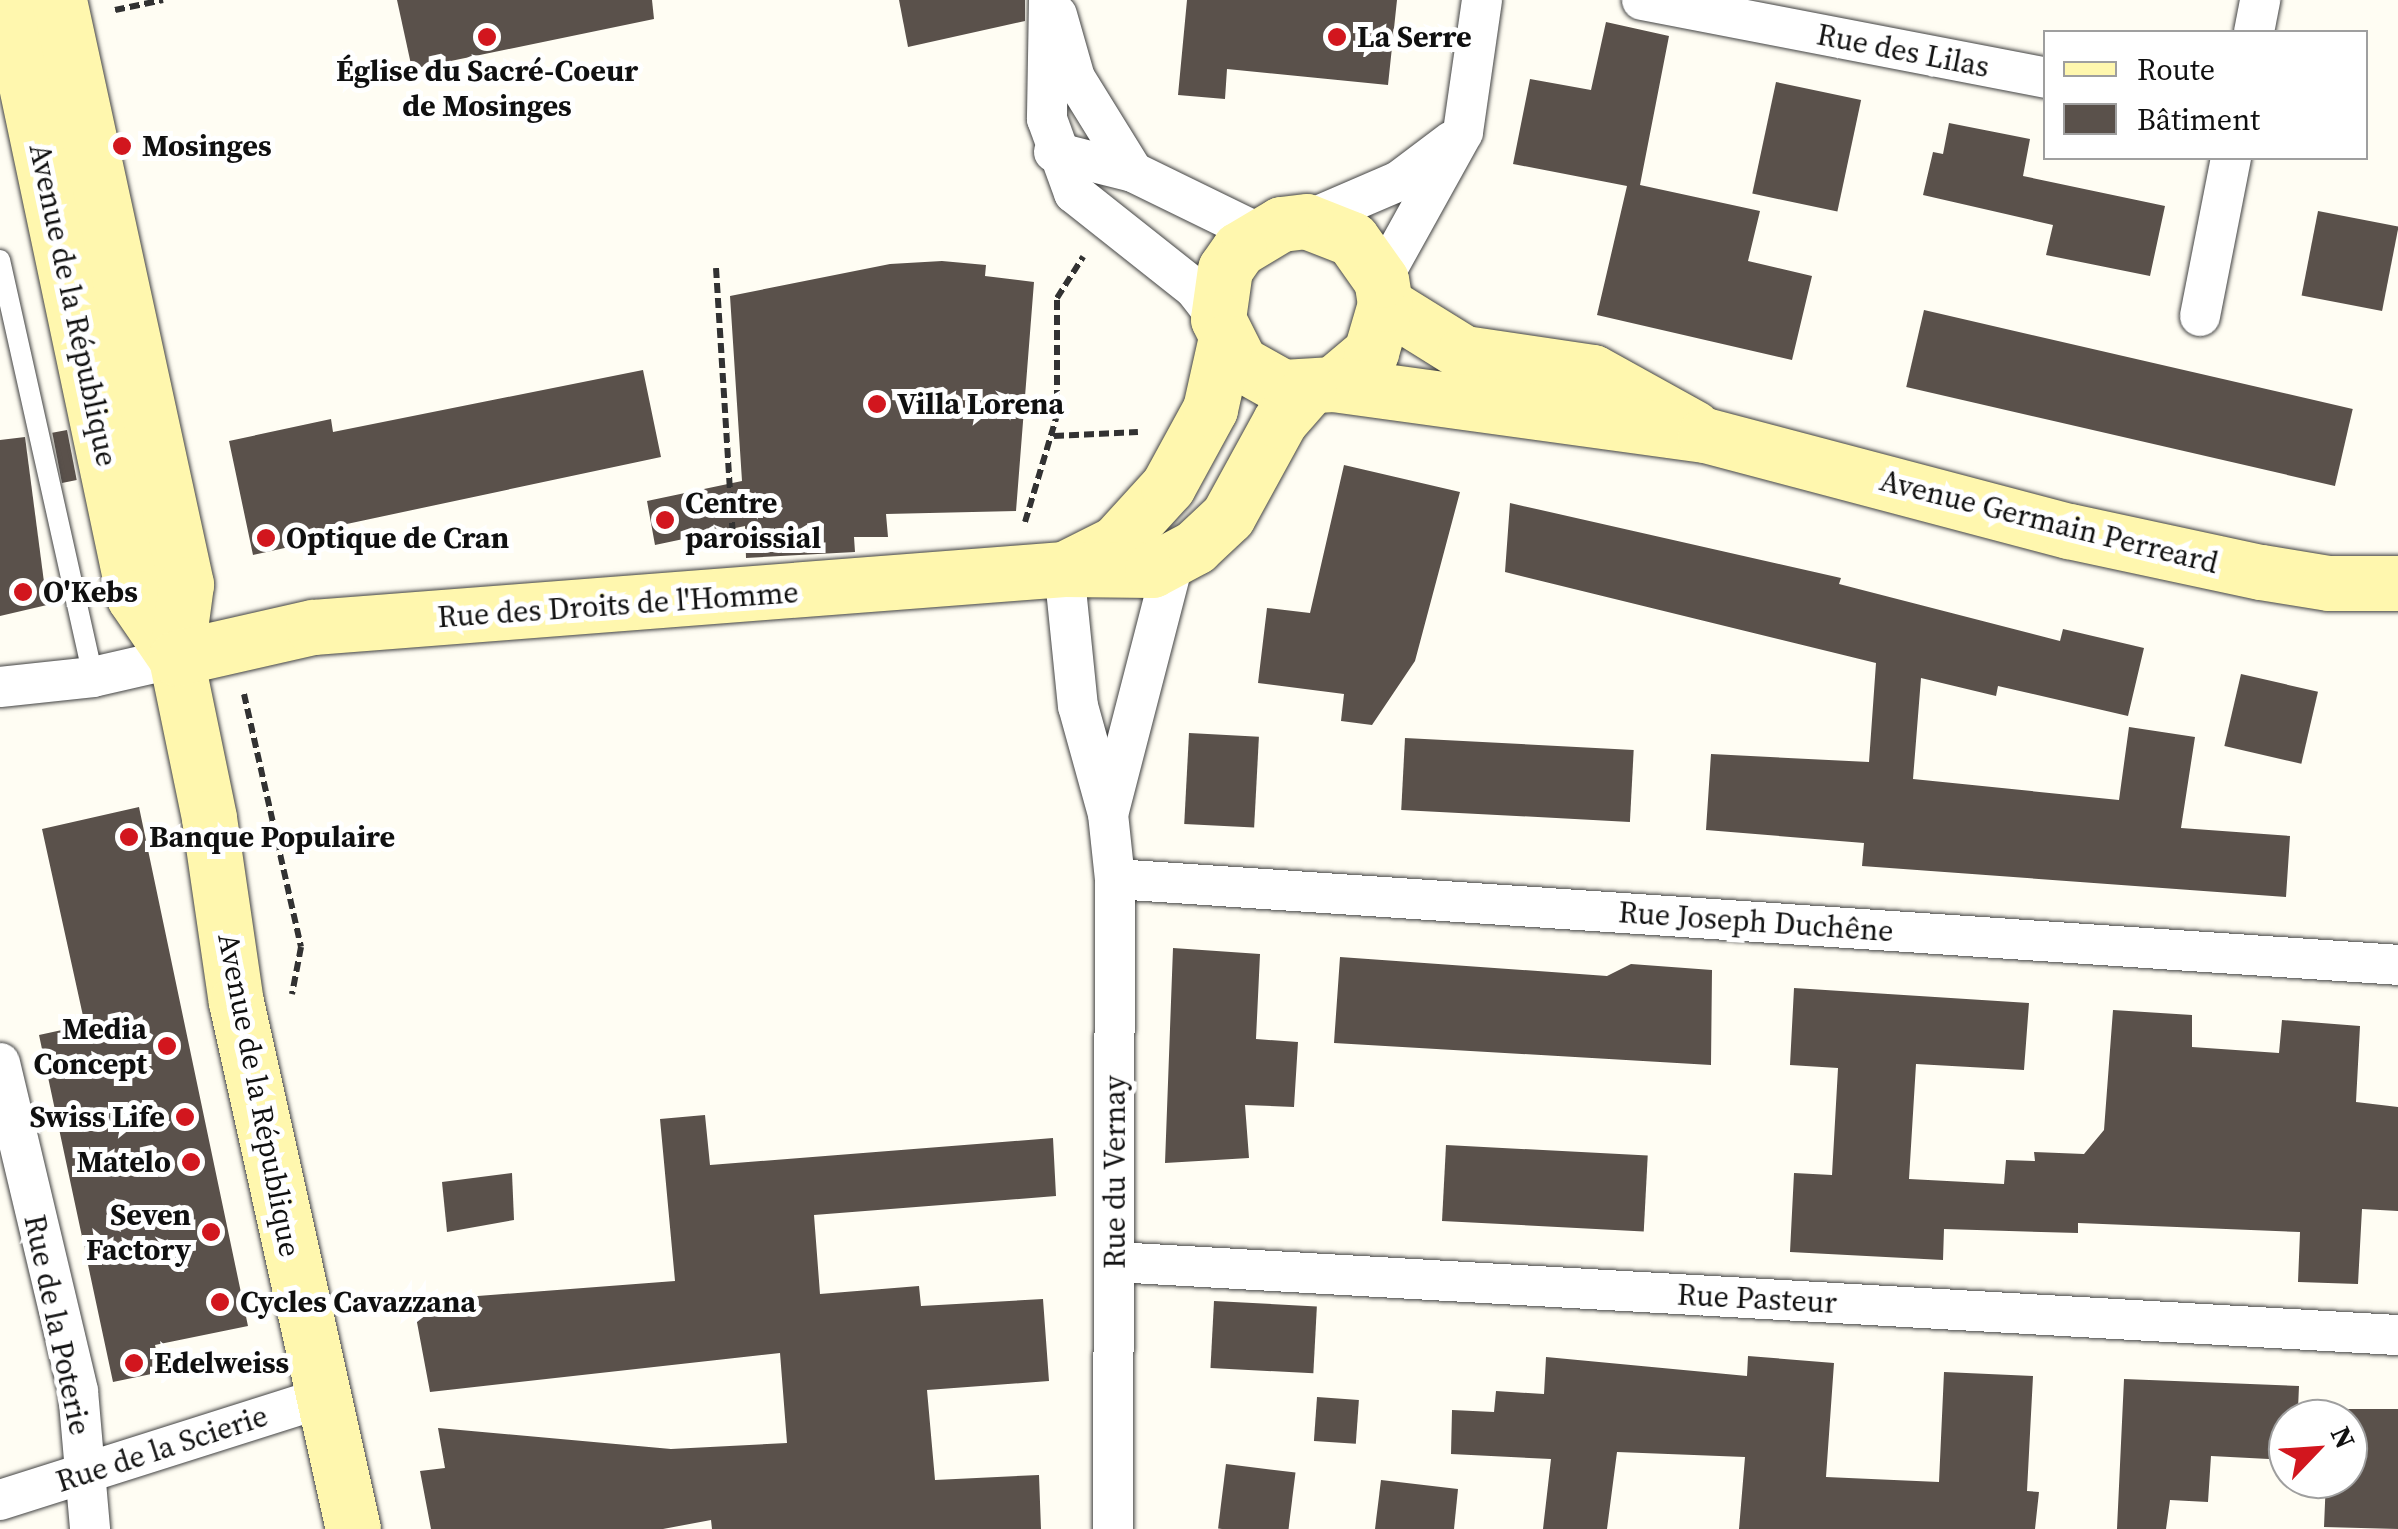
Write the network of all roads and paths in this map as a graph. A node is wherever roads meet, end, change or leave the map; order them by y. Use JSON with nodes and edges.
{"nodes":[{"id":1,"x":8,"y":0,"type":"edge"},
{"id":2,"x":59,"y":0,"type":"edge"},
{"id":3,"x":1051,"y":0,"type":"edge"},
{"id":4,"x":1482,"y":0,"type":"edge"},
{"id":5,"x":1642,"y":0,"type":"edge"},
{"id":6,"x":2260,"y":0,"type":"edge"},
{"id":7,"x":2254,"y":30,"type":"edge"},
{"id":8,"x":2043,"y":77,"type":"edge"},
{"id":9,"x":13,"y":86,"type":"edge"},
{"id":10,"x":1463,"y":132,"type":"junction"},
{"id":11,"x":1054,"y":152,"type":"junction"},
{"id":12,"x":2231,"y":160,"type":"edge"},
{"id":13,"x":1133,"y":172,"type":"junction"},
{"id":14,"x":1106,"y":223,"type":"junction"},
{"id":15,"x":1282,"y":227,"type":"junction"},
{"id":16,"x":0,"y":260,"type":"edge"},
{"id":17,"x":716,"y":268,"type":"dead end"},
{"id":18,"x":1383,"y":292,"type":"junction"},
{"id":19,"x":2200,"y":316,"type":"dead end"},
{"id":20,"x":1221,"y":330,"type":"junction"},
{"id":21,"x":1320,"y":386,"type":"junction"},
{"id":22,"x":1200,"y":428,"type":"junction"},
{"id":23,"x":1705,"y":435,"type":"junction"},
{"id":24,"x":1054,"y":436,"type":"junction"},
{"id":25,"x":1174,"y":560,"type":"junction"},
{"id":26,"x":1042,"y":571,"type":"junction"},
{"id":27,"x":2398,"y":583,"type":"edge"},
{"id":28,"x":737,"y":596,"type":"junction"},
{"id":29,"x":176,"y":658,"type":"junction"},
{"id":30,"x":93,"y":677,"type":"junction"},
{"id":31,"x":0,"y":687,"type":"edge"},
{"id":32,"x":1108,"y":814,"type":"junction"},
{"id":33,"x":1115,"y":879,"type":"junction"},
{"id":34,"x":2398,"y":965,"type":"edge"},
{"id":35,"x":0,"y":1064,"type":"edge"},
{"id":36,"x":1115,"y":1262,"type":"junction"},
{"id":37,"x":2398,"y":1336,"type":"edge"},
{"id":38,"x":324,"y":1398,"type":"junction"},
{"id":39,"x":86,"y":1473,"type":"junction"},
{"id":40,"x":0,"y":1500,"type":"edge"},
{"id":41,"x":90,"y":1529,"type":"edge"},
{"id":42,"x":353,"y":1529,"type":"edge"},
{"id":43,"x":1113,"y":1529,"type":"edge"}],
"edges":[{"from":1,"to":9,"type":"main road","name":"Avenue de la République"},
{"from":2,"to":29,"type":"main road","name":"Avenue de la République"},
{"from":3,"to":11,"type":"street"},
{"from":3,"to":13,"type":"street"},
{"from":4,"to":10,"type":"street"},
{"from":5,"to":8,"type":"street","name":"Rue des Lilas"},
{"from":6,"to":7,"type":"street"},
{"from":9,"to":29,"type":"main road","name":"Avenue de la République"},
{"from":10,"to":15,"type":"street"},
{"from":10,"to":18,"type":"street"},
{"from":11,"to":13,"type":"street"},
{"from":11,"to":14,"type":"street"},
{"from":12,"to":19,"type":"street"},
{"from":13,"to":15,"type":"street"},
{"from":14,"to":20,"type":"street"},
{"from":14,"to":24,"type":"path"},
{"from":15,"to":18,"type":"main road"},
{"from":15,"to":20,"type":"main road"},
{"from":16,"to":30,"type":"lane"},
{"from":17,"to":28,"type":"path"},
{"from":18,"to":21,"type":"main road"},
{"from":18,"to":23,"type":"main road","name":"Avenue Germain Perreard"},
{"from":20,"to":21,"type":"main road"},
{"from":20,"to":22,"type":"main road","name":"Rue des Droits de l'Homme"},
{"from":21,"to":23,"type":"main road","name":"Avenue Germain Perreard"},
{"from":21,"to":25,"type":"main road","name":"Rue des Droits de l'Homme"},
{"from":22,"to":24,"type":"path"},
{"from":22,"to":26,"type":"main road","name":"Rue des Droits de l'Homme"},
{"from":23,"to":27,"type":"main road","name":"Avenue Germain Perreard"},
{"from":24,"to":26,"type":"path"},
{"from":25,"to":26,"type":"main road","name":"Rue des Droits de l'Homme"},
{"from":25,"to":32,"type":"street","name":"Rue du Vernay"},
{"from":26,"to":28,"type":"main road","name":"Rue des Droits de l'Homme"},
{"from":26,"to":32,"type":"street","name":"Rue du Vernay"},
{"from":28,"to":29,"type":"main road","name":"Rue des Droits de l'Homme"},
{"from":29,"to":30,"type":"street"},
{"from":29,"to":38,"type":"main road","name":"Avenue de la République"},
{"from":30,"to":31,"type":"street"},
{"from":32,"to":33,"type":"street","name":"Rue du Vernay"},
{"from":33,"to":34,"type":"street","name":"Rue Joseph Duchêne"},
{"from":33,"to":36,"type":"street","name":"Rue du Vernay"},
{"from":35,"to":39,"type":"street","name":"Rue de la Poterie"},
{"from":36,"to":37,"type":"street","name":"Rue Pasteur"},
{"from":36,"to":43,"type":"street","name":"Rue du Vernay"},
{"from":38,"to":39,"type":"street","name":"Rue de la Scierie"},
{"from":38,"to":42,"type":"main road","name":"Avenue de la République"},
{"from":39,"to":40,"type":"street","name":"Rue de la Scierie"},
{"from":39,"to":41,"type":"street","name":"Rue de la Poterie"}]}
